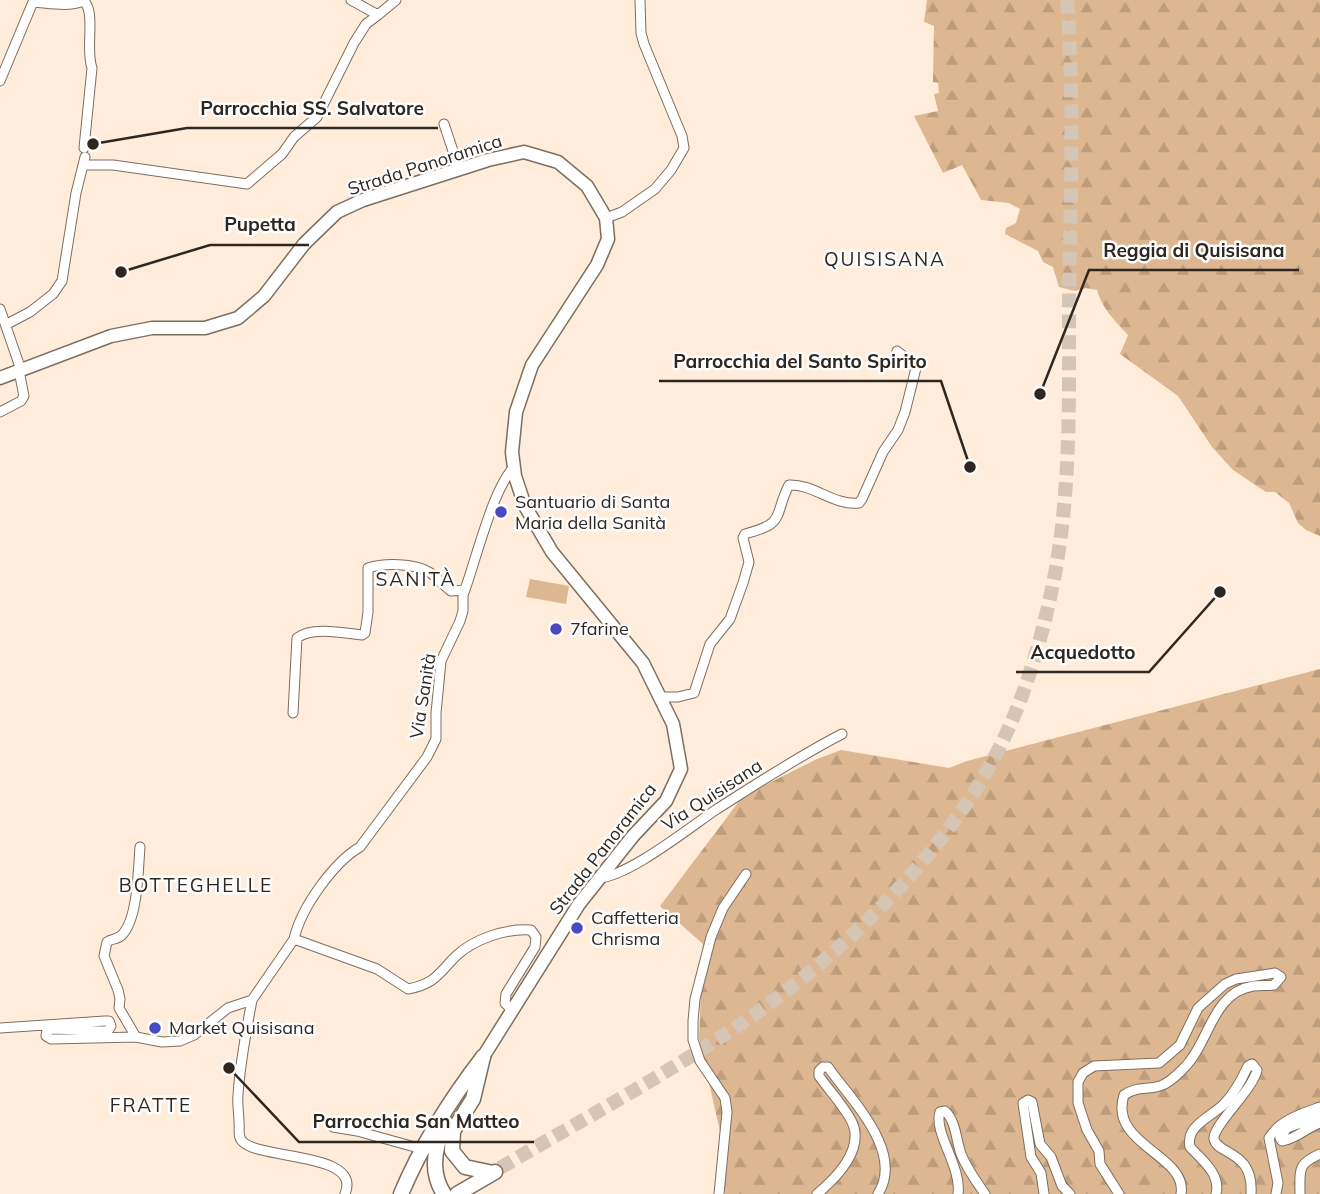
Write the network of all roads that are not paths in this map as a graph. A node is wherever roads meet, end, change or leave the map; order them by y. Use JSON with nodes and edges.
{"nodes":[{"id":1,"x":351,"y":0,"type":"edge"},
{"id":2,"x":396,"y":0,"type":"edge"},
{"id":3,"x":640,"y":0,"type":"edge"},
{"id":4,"x":85,"y":1,"type":"edge"},
{"id":5,"x":378,"y":15,"type":"junction"},
{"id":6,"x":0,"y":81,"type":"edge"},
{"id":7,"x":444,"y":124,"type":"dead end"},
{"id":8,"x":84,"y":157,"type":"junction"},
{"id":9,"x":459,"y":169,"type":"junction"},
{"id":10,"x":606,"y":218,"type":"junction"},
{"id":11,"x":0,"y":309,"type":"edge"},
{"id":12,"x":7,"y":324,"type":"junction"},
{"id":13,"x":897,"y":351,"type":"dead end"},
{"id":14,"x":20,"y":371,"type":"junction"},
{"id":15,"x":0,"y":379,"type":"edge"},
{"id":16,"x":0,"y":412,"type":"edge"},
{"id":17,"x":514,"y":467,"type":"junction"},
{"id":18,"x":465,"y":590,"type":"junction"},
{"id":19,"x":660,"y":697,"type":"junction"},
{"id":20,"x":293,"y":713,"type":"dead end"},
{"id":21,"x":842,"y":734,"type":"dead end"},
{"id":22,"x":140,"y":847,"type":"dead end"},
{"id":23,"x":746,"y":874,"type":"dead end"},
{"id":24,"x":598,"y":878,"type":"junction"},
{"id":25,"x":294,"y":939,"type":"junction"},
{"id":26,"x":252,"y":1000,"type":"junction"},
{"id":27,"x":512,"y":1010,"type":"junction"},
{"id":28,"x":0,"y":1028,"type":"edge"},
{"id":29,"x":136,"y":1037,"type":"junction"},
{"id":30,"x":483,"y":1057,"type":"junction"},
{"id":31,"x":1320,"y":1107,"type":"edge"},
{"id":32,"x":1320,"y":1116,"type":"edge"},
{"id":33,"x":1320,"y":1123,"type":"edge"},
{"id":34,"x":333,"y":1127,"type":"dead end"},
{"id":35,"x":422,"y":1149,"type":"junction"},
{"id":36,"x":1320,"y":1154,"type":"edge"},
{"id":37,"x":442,"y":1191,"type":"edge"},
{"id":38,"x":345,"y":1194,"type":"edge"},
{"id":39,"x":401,"y":1194,"type":"edge"},
{"id":40,"x":457,"y":1194,"type":"edge"},
{"id":41,"x":719,"y":1194,"type":"edge"},
{"id":42,"x":817,"y":1194,"type":"edge"},
{"id":43,"x":878,"y":1194,"type":"edge"},
{"id":44,"x":958,"y":1194,"type":"edge"},
{"id":45,"x":985,"y":1194,"type":"edge"},
{"id":46,"x":1044,"y":1194,"type":"edge"},
{"id":47,"x":1070,"y":1194,"type":"edge"},
{"id":48,"x":1119,"y":1194,"type":"edge"},
{"id":49,"x":1181,"y":1194,"type":"edge"},
{"id":50,"x":1216,"y":1194,"type":"edge"},
{"id":51,"x":1251,"y":1194,"type":"edge"},
{"id":52,"x":1276,"y":1194,"type":"edge"},
{"id":53,"x":1300,"y":1194,"type":"edge"}],
"edges":[{"from":1,"to":5,"type":"street"},
{"from":2,"to":5,"type":"street"},
{"from":3,"to":10,"type":"street"},
{"from":4,"to":6,"type":"street"},
{"from":4,"to":8,"type":"street"},
{"from":5,"to":8,"type":"street"},
{"from":7,"to":9,"type":"street"},
{"from":8,"to":12,"type":"street"},
{"from":9,"to":10,"type":"main road","name":"Strada Panoramica"},
{"from":9,"to":14,"type":"main road","name":"Strada Panoramica"},
{"from":10,"to":17,"type":"main road","name":"Strada Panoramica"},
{"from":11,"to":12,"type":"street"},
{"from":12,"to":14,"type":"street"},
{"from":13,"to":19,"type":"street"},
{"from":14,"to":15,"type":"main road","name":"Strada Panoramica"},
{"from":14,"to":16,"type":"street"},
{"from":17,"to":18,"type":"street","name":"Via Sanità"},
{"from":17,"to":19,"type":"main road","name":"Strada Panoramica"},
{"from":18,"to":20,"type":"street"},
{"from":18,"to":25,"type":"street","name":"Via Sanità"},
{"from":19,"to":24,"type":"main road","name":"Strada Panoramica"},
{"from":21,"to":24,"type":"street","name":"Via Quisisana"},
{"from":22,"to":29,"type":"street"},
{"from":23,"to":41,"type":"street"},
{"from":24,"to":27,"type":"main road","name":"Strada Panoramica"},
{"from":25,"to":26,"type":"street","name":"Via Sanità"},
{"from":25,"to":27,"type":"street"},
{"from":26,"to":29,"type":"street"},
{"from":26,"to":38,"type":"street"},
{"from":27,"to":30,"type":"main road","name":"Strada Panoramica"},
{"from":28,"to":29,"type":"street"},
{"from":30,"to":35,"type":"main road"},
{"from":30,"to":37,"type":"main road"},
{"from":30,"to":40,"type":"main road"},
{"from":31,"to":52,"type":"street"},
{"from":32,"to":33,"type":"street"},
{"from":34,"to":35,"type":"street"},
{"from":35,"to":39,"type":"main road"},
{"from":36,"to":53,"type":"street"},
{"from":42,"to":43,"type":"street"},
{"from":44,"to":45,"type":"street"},
{"from":46,"to":47,"type":"street"},
{"from":48,"to":49,"type":"street"},
{"from":50,"to":51,"type":"street"}]}
